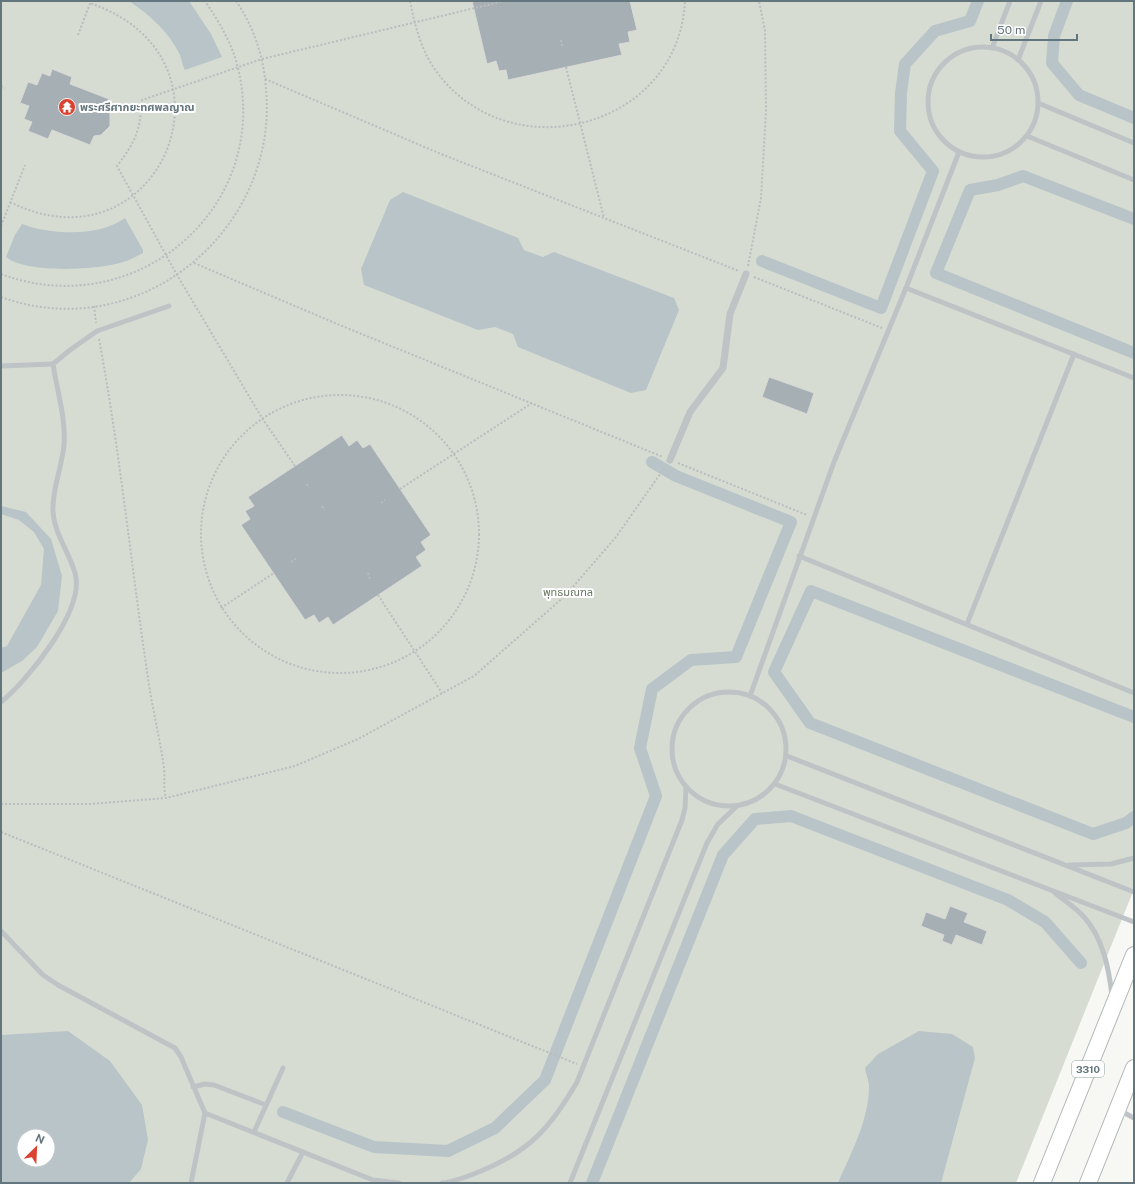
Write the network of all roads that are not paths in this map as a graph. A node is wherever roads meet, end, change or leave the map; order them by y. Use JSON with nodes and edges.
{"nodes":[{"id":1,"x":1010,"y":1,"type":"edge"},
{"id":2,"x":1041,"y":1,"type":"edge"},
{"id":3,"x":992,"y":48,"type":"junction"},
{"id":4,"x":1018,"y":60,"type":"junction"},
{"id":5,"x":1038,"y":102,"type":"junction"},
{"id":6,"x":1026,"y":136,"type":"junction"},
{"id":7,"x":1134,"y":143,"type":"edge"},
{"id":8,"x":959,"y":152,"type":"junction"},
{"id":9,"x":1134,"y":180,"type":"edge"},
{"id":10,"x":746,"y":274,"type":"road end"},
{"id":11,"x":906,"y":288,"type":"junction"},
{"id":12,"x":169,"y":306,"type":"dead end"},
{"id":13,"x":1074,"y":354,"type":"junction"},
{"id":14,"x":54,"y":364,"type":"junction"},
{"id":15,"x":1,"y":366,"type":"edge"},
{"id":16,"x":1134,"y":378,"type":"edge"},
{"id":17,"x":670,"y":460,"type":"road end"},
{"id":18,"x":799,"y":556,"type":"junction"},
{"id":19,"x":967,"y":624,"type":"junction"},
{"id":20,"x":1134,"y":693,"type":"edge"},
{"id":21,"x":750,"y":696,"type":"junction"},
{"id":22,"x":1,"y":702,"type":"edge"},
{"id":23,"x":787,"y":756,"type":"junction"},
{"id":24,"x":775,"y":784,"type":"junction"},
{"id":25,"x":686,"y":787,"type":"junction"},
{"id":26,"x":737,"y":806,"type":"junction"},
{"id":27,"x":1134,"y":858,"type":"edge"},
{"id":28,"x":1066,"y":865,"type":"junction"},
{"id":29,"x":1052,"y":890,"type":"junction"},
{"id":30,"x":1134,"y":892,"type":"edge"},
{"id":31,"x":1134,"y":922,"type":"edge"},
{"id":32,"x":1,"y":931,"type":"edge"},
{"id":33,"x":1134,"y":955,"type":"edge"},
{"id":34,"x":1101,"y":1037,"type":"junction"},
{"id":35,"x":283,"y":1068,"type":"dead end"},
{"id":36,"x":1134,"y":1068,"type":"edge"},
{"id":37,"x":193,"y":1087,"type":"junction"},
{"id":38,"x":266,"y":1105,"type":"junction"},
{"id":39,"x":1118,"y":1110,"type":"junction"},
{"id":40,"x":205,"y":1113,"type":"junction"},
{"id":41,"x":1134,"y":1118,"type":"edge"},
{"id":42,"x":254,"y":1132,"type":"junction"},
{"id":43,"x":303,"y":1152,"type":"junction"},
{"id":44,"x":361,"y":1175,"type":"junction"},
{"id":45,"x":373,"y":1180,"type":"junction"},
{"id":46,"x":191,"y":1183,"type":"edge"},
{"id":47,"x":287,"y":1183,"type":"edge"},
{"id":48,"x":365,"y":1183,"type":"edge"},
{"id":49,"x":381,"y":1183,"type":"edge"},
{"id":50,"x":399,"y":1183,"type":"edge"},
{"id":51,"x":442,"y":1183,"type":"edge"},
{"id":52,"x":570,"y":1183,"type":"edge"},
{"id":53,"x":1042,"y":1183,"type":"edge"},
{"id":54,"x":1088,"y":1183,"type":"edge"}],
"edges":[{"from":1,"to":3,"type":"lane"},
{"from":2,"to":4,"type":"lane"},
{"from":3,"to":4,"type":"lane"},
{"from":3,"to":8,"type":"lane"},
{"from":4,"to":5,"type":"lane"},
{"from":5,"to":6,"type":"lane"},
{"from":5,"to":7,"type":"lane"},
{"from":6,"to":8,"type":"lane"},
{"from":6,"to":9,"type":"lane"},
{"from":8,"to":11,"type":"lane"},
{"from":10,"to":17,"type":"street"},
{"from":11,"to":13,"type":"lane"},
{"from":11,"to":18,"type":"lane"},
{"from":12,"to":14,"type":"lane"},
{"from":13,"to":16,"type":"lane"},
{"from":13,"to":19,"type":"lane"},
{"from":14,"to":15,"type":"lane"},
{"from":14,"to":22,"type":"lane"},
{"from":18,"to":19,"type":"lane"},
{"from":18,"to":21,"type":"lane"},
{"from":19,"to":20,"type":"lane"},
{"from":21,"to":23,"type":"lane"},
{"from":21,"to":25,"type":"lane"},
{"from":23,"to":24,"type":"lane"},
{"from":23,"to":28,"type":"lane"},
{"from":24,"to":26,"type":"lane"},
{"from":24,"to":29,"type":"lane"},
{"from":25,"to":26,"type":"lane"},
{"from":25,"to":51,"type":"lane"},
{"from":26,"to":52,"type":"lane"},
{"from":27,"to":28,"type":"lane"},
{"from":28,"to":30,"type":"lane"},
{"from":29,"to":31,"type":"lane"},
{"from":29,"to":34,"type":"lane"},
{"from":32,"to":37,"type":"lane"},
{"from":33,"to":34,"type":"main road","number":"3310"},
{"from":34,"to":53,"type":"main road","number":"3310"},
{"from":35,"to":38,"type":"lane"},
{"from":36,"to":39,"type":"main road"},
{"from":37,"to":38,"type":"lane"},
{"from":37,"to":40,"type":"lane"},
{"from":38,"to":42,"type":"lane"},
{"from":39,"to":41,"type":"lane"},
{"from":39,"to":54,"type":"main road"},
{"from":40,"to":42,"type":"lane"},
{"from":40,"to":46,"type":"lane"},
{"from":42,"to":43,"type":"lane"},
{"from":43,"to":44,"type":"lane"},
{"from":43,"to":47,"type":"lane"},
{"from":44,"to":45,"type":"lane"},
{"from":44,"to":48,"type":"lane"},
{"from":45,"to":49,"type":"lane"},
{"from":45,"to":50,"type":"lane"}]}
